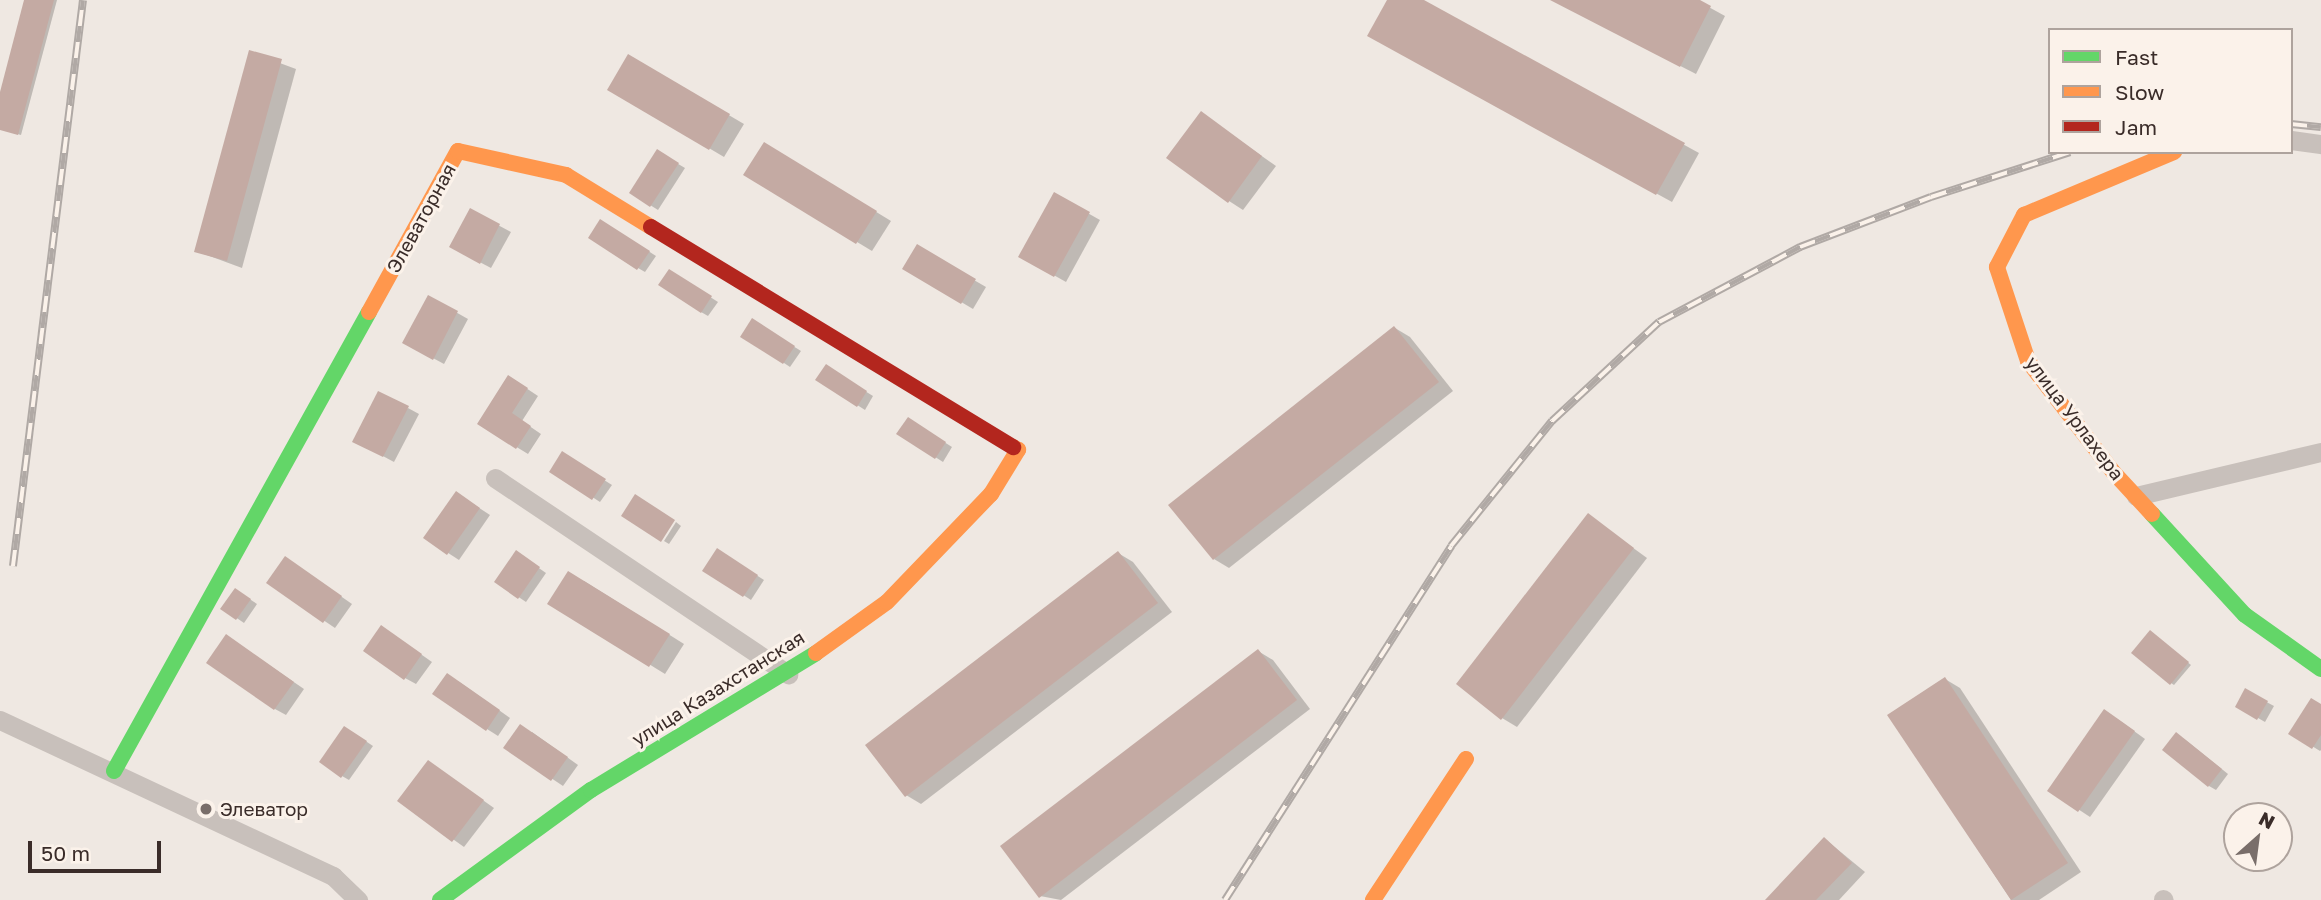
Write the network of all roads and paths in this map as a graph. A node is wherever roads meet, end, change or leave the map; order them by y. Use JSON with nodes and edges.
{"nodes":[{"id":1,"x":2293,"y":140,"type":"edge"},
{"id":2,"x":2321,"y":144,"type":"edge"},
{"id":3,"x":2169,"y":154,"type":"edge"},
{"id":4,"x":1018,"y":450,"type":"joint"},
{"id":5,"x":2321,"y":452,"type":"edge"},
{"id":6,"x":495,"y":478,"type":"dead end"},
{"id":7,"x":2136,"y":496,"type":"junction"},
{"id":8,"x":2321,"y":669,"type":"edge"},
{"id":9,"x":788,"y":674,"type":"junction"},
{"id":10,"x":0,"y":720,"type":"edge"},
{"id":11,"x":1466,"y":759,"type":"dead end"},
{"id":12,"x":114,"y":771,"type":"junction"},
{"id":13,"x":358,"y":900,"type":"edge"},
{"id":14,"x":440,"y":900,"type":"edge"},
{"id":15,"x":1373,"y":900,"type":"edge"}],
"edges":[{"from":1,"to":2,"type":"street"},
{"from":3,"to":7,"type":"street","name":"улица Урлахера"},
{"from":4,"to":9,"type":"street","name":"улица Казахстанская"},
{"from":4,"to":12,"type":"street","name":"Элеваторная"},
{"from":5,"to":7,"type":"street"},
{"from":6,"to":9,"type":"street"},
{"from":7,"to":8,"type":"street","name":"улица Урлахера"},
{"from":9,"to":14,"type":"street","name":"улица Казахстанская"},
{"from":10,"to":12,"type":"street"},
{"from":11,"to":15,"type":"street"},
{"from":12,"to":13,"type":"street"}]}
